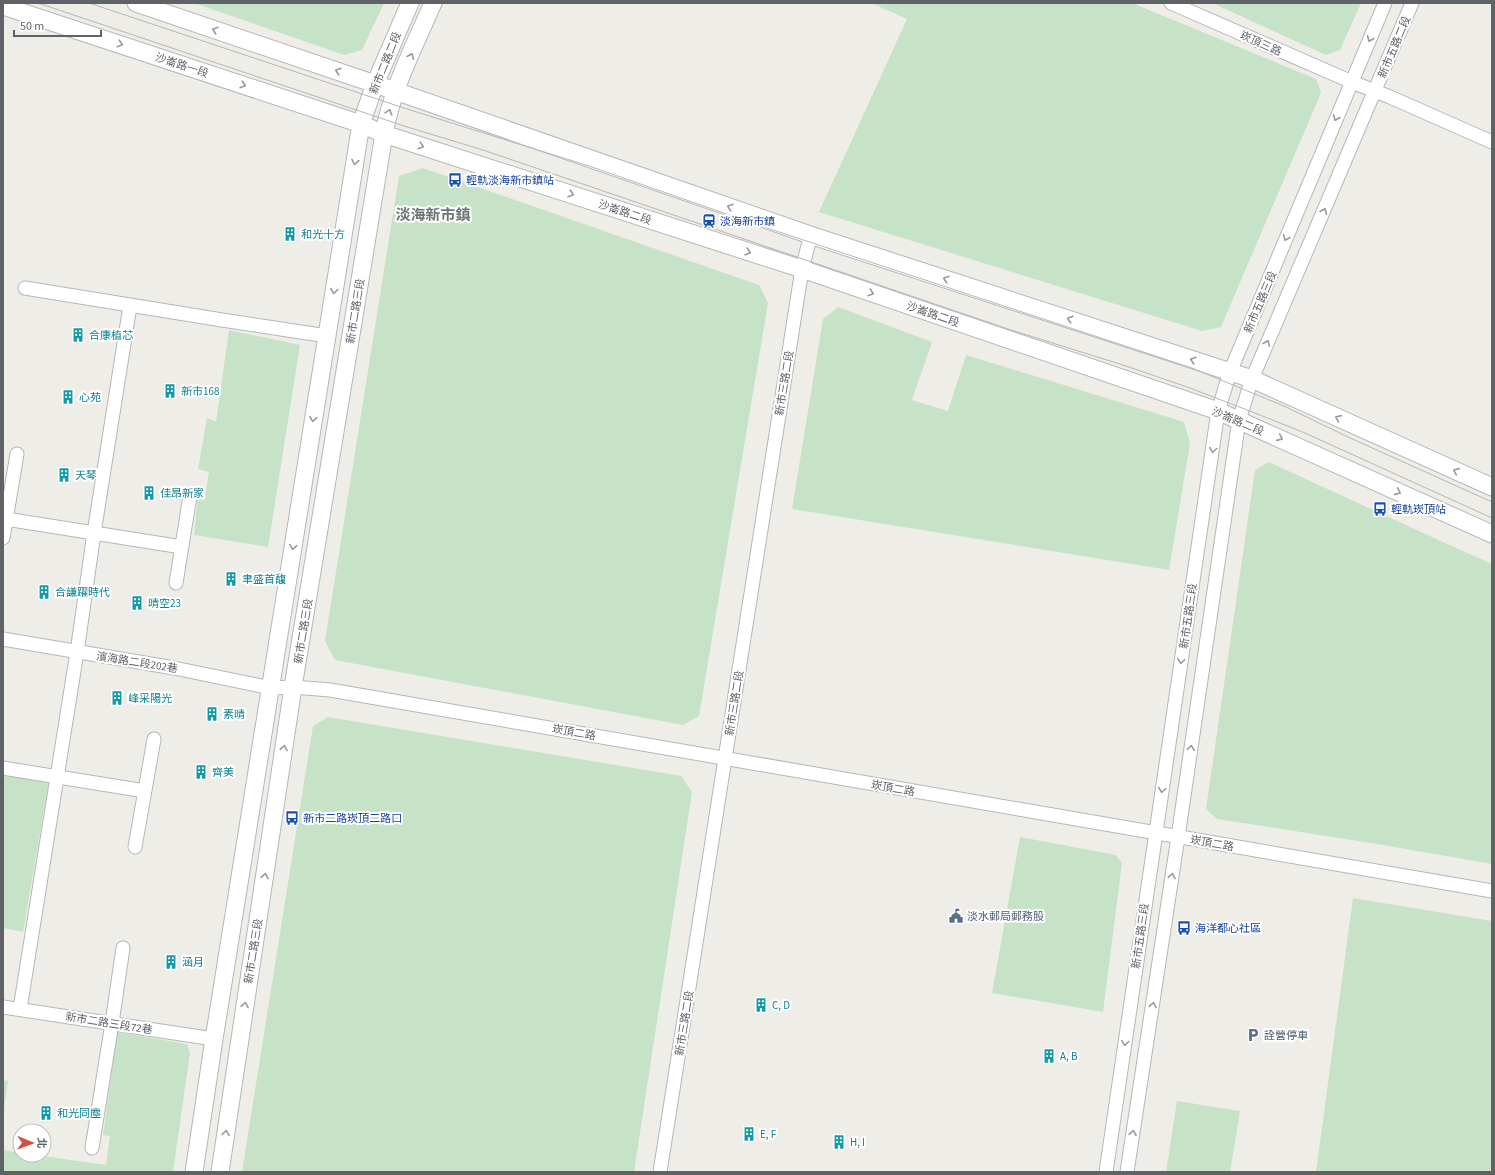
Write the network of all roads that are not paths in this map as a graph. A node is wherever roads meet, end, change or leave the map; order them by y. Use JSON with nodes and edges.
{"nodes":[{"id":1,"x":136,"y":3,"type":"edge"},
{"id":2,"x":410,"y":3,"type":"edge"},
{"id":3,"x":433,"y":3,"type":"edge"},
{"id":4,"x":1171,"y":3,"type":"edge"},
{"id":5,"x":1385,"y":3,"type":"edge"},
{"id":6,"x":1412,"y":3,"type":"edge"},
{"id":7,"x":3,"y":6,"type":"edge"},
{"id":8,"x":1352,"y":82,"type":"junction"},
{"id":9,"x":375,"y":84,"type":"junction"},
{"id":10,"x":1375,"y":91,"type":"junction"},
{"id":11,"x":396,"y":92,"type":"junction"},
{"id":12,"x":361,"y":124,"type":"junction"},
{"id":13,"x":384,"y":134,"type":"junction"},
{"id":14,"x":1492,"y":142,"type":"edge"},
{"id":15,"x":813,"y":236,"type":"junction"},
{"id":16,"x":802,"y":269,"type":"junction"},
{"id":17,"x":25,"y":288,"type":"dead end"},
{"id":18,"x":130,"y":306,"type":"junction"},
{"id":19,"x":326,"y":336,"type":"junction"},
{"id":20,"x":1230,"y":372,"type":"junction"},
{"id":21,"x":1252,"y":379,"type":"junction"},
{"id":22,"x":1218,"y":411,"type":"junction"},
{"id":23,"x":1239,"y":420,"type":"junction"},
{"id":24,"x":17,"y":454,"type":"dead end"},
{"id":25,"x":1492,"y":487,"type":"edge"},
{"id":26,"x":190,"y":496,"type":"dead end"},
{"id":27,"x":6,"y":519,"type":"junction"},
{"id":28,"x":94,"y":533,"type":"junction"},
{"id":29,"x":1492,"y":534,"type":"edge"},
{"id":30,"x":3,"y":538,"type":"edge"},
{"id":31,"x":182,"y":547,"type":"junction"},
{"id":32,"x":176,"y":583,"type":"dead end"},
{"id":33,"x":3,"y":639,"type":"edge"},
{"id":34,"x":77,"y":652,"type":"junction"},
{"id":35,"x":271,"y":688,"type":"junction"},
{"id":36,"x":293,"y":688,"type":"junction"},
{"id":37,"x":154,"y":739,"type":"dead end"},
{"id":38,"x":725,"y":758,"type":"junction"},
{"id":39,"x":3,"y":768,"type":"edge"},
{"id":40,"x":56,"y":776,"type":"junction"},
{"id":41,"x":145,"y":791,"type":"junction"},
{"id":42,"x":1155,"y":833,"type":"junction"},
{"id":43,"x":1178,"y":837,"type":"junction"},
{"id":44,"x":135,"y":847,"type":"dead end"},
{"id":45,"x":1492,"y":891,"type":"edge"},
{"id":46,"x":122,"y":948,"type":"dead end"},
{"id":47,"x":3,"y":1007,"type":"edge"},
{"id":48,"x":20,"y":1009,"type":"junction"},
{"id":49,"x":112,"y":1023,"type":"junction"},
{"id":50,"x":214,"y":1039,"type":"junction"},
{"id":51,"x":92,"y":1148,"type":"dead end"},
{"id":52,"x":194,"y":1172,"type":"edge"},
{"id":53,"x":220,"y":1172,"type":"edge"},
{"id":54,"x":660,"y":1172,"type":"edge"},
{"id":55,"x":1106,"y":1172,"type":"edge"},
{"id":56,"x":1127,"y":1172,"type":"edge"}],
"edges":[{"from":9,"to":1,"type":"street","one_way":true},
{"from":2,"to":9,"type":"street","name":"新市二路二段"},
{"from":11,"to":3,"type":"street","name":"新市二路二段","one_way":true},
{"from":4,"to":8,"type":"street","name":"崁頂三路"},
{"from":5,"to":8,"type":"street","one_way":true},
{"from":6,"to":10,"type":"street","name":"新市五路二段"},
{"from":7,"to":12,"type":"street","name":"沙崙路一段","one_way":true},
{"from":8,"to":10,"type":"street","name":"崁頂三路"},
{"from":8,"to":20,"type":"street","name":"新市五路三段","one_way":true},
{"from":9,"to":11,"type":"street"},
{"from":9,"to":12,"type":"street","name":"新市二路二段"},
{"from":10,"to":14,"type":"street"},
{"from":21,"to":10,"type":"street","name":"新市五路三段","one_way":true},
{"from":13,"to":11,"type":"street","name":"新市二路三段","one_way":true},
{"from":15,"to":11,"type":"street","one_way":true},
{"from":12,"to":13,"type":"street","name":"沙崙路二段"},
{"from":12,"to":19,"type":"street","name":"新市二路三段","one_way":true},
{"from":13,"to":16,"type":"street","name":"沙崙路二段","one_way":true},
{"from":13,"to":36,"type":"street","name":"新市二路三段"},
{"from":15,"to":16,"type":"street","name":"新市三路二段"},
{"from":20,"to":15,"type":"street","one_way":true},
{"from":16,"to":22,"type":"street","name":"沙崙路二段","one_way":true},
{"from":16,"to":38,"type":"street","name":"新市三路二段"},
{"from":17,"to":18,"type":"street"},
{"from":18,"to":19,"type":"street"},
{"from":18,"to":28,"type":"street"},
{"from":19,"to":35,"type":"street","name":"新市二路三段","one_way":true},
{"from":20,"to":21,"type":"street"},
{"from":20,"to":22,"type":"street","name":"新市五路三段"},
{"from":21,"to":23,"type":"street","name":"新市五路三段"},
{"from":25,"to":21,"type":"street","one_way":true},
{"from":22,"to":23,"type":"street","name":"沙崙路二段"},
{"from":22,"to":42,"type":"street","name":"新市五路三段","one_way":true},
{"from":23,"to":29,"type":"street","name":"沙崙路二段","one_way":true},
{"from":43,"to":23,"type":"street","name":"新市五路三段","one_way":true},
{"from":24,"to":27,"type":"street"},
{"from":26,"to":31,"type":"street"},
{"from":27,"to":28,"type":"street"},
{"from":27,"to":30,"type":"street"},
{"from":28,"to":31,"type":"street"},
{"from":28,"to":34,"type":"street"},
{"from":31,"to":32,"type":"street"},
{"from":33,"to":34,"type":"street","name":"濱海路二段202巷"},
{"from":34,"to":35,"type":"street","name":"濱海路二段202巷"},
{"from":34,"to":40,"type":"street"},
{"from":35,"to":36,"type":"street","name":"濱海路二段202巷"},
{"from":35,"to":50,"type":"street","name":"新市二路三段"},
{"from":36,"to":38,"type":"street","name":"崁頂二路"},
{"from":53,"to":36,"type":"street","name":"新市二路三段","one_way":true},
{"from":37,"to":41,"type":"street"},
{"from":38,"to":42,"type":"street","name":"崁頂二路"},
{"from":38,"to":54,"type":"street","name":"新市三路二段"},
{"from":39,"to":40,"type":"street"},
{"from":40,"to":41,"type":"street"},
{"from":40,"to":48,"type":"street"},
{"from":41,"to":44,"type":"street"},
{"from":42,"to":43,"type":"street","name":"崁頂二路"},
{"from":42,"to":55,"type":"street","name":"新市五路三段","one_way":true},
{"from":43,"to":45,"type":"street","name":"崁頂二路"},
{"from":56,"to":43,"type":"street","name":"新市五路三段","one_way":true},
{"from":46,"to":49,"type":"street"},
{"from":47,"to":48,"type":"street","name":"新市二路三段72巷"},
{"from":48,"to":49,"type":"street","name":"新市二路三段72巷"},
{"from":49,"to":50,"type":"street","name":"新市二路三段72巷"},
{"from":49,"to":51,"type":"street"},
{"from":50,"to":52,"type":"street","name":"新市二路三段"}]}
